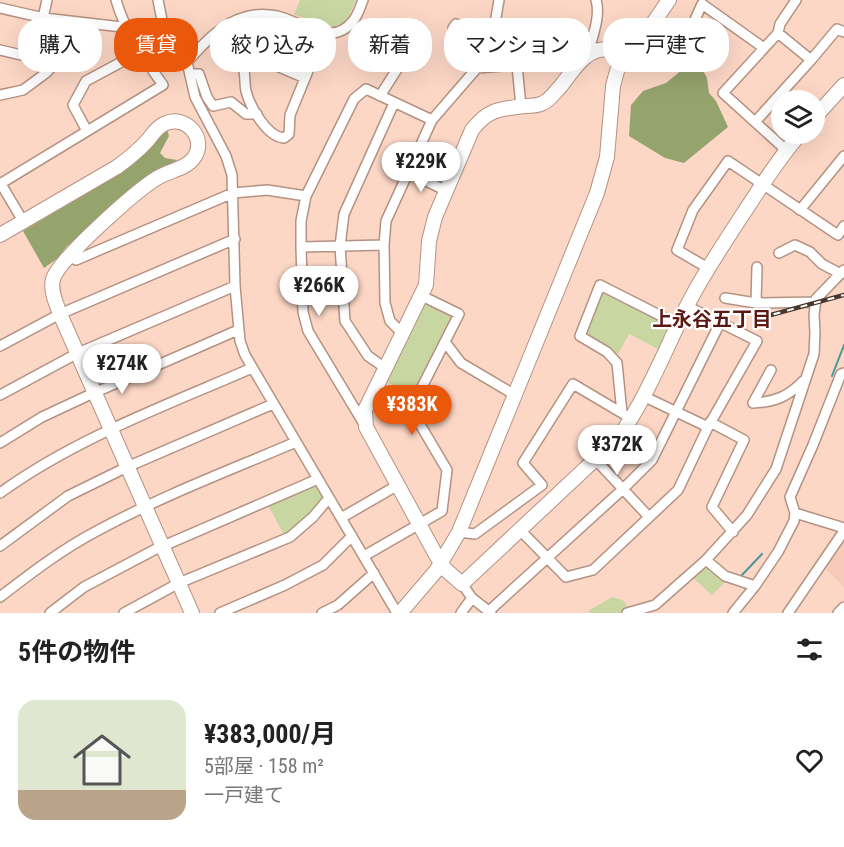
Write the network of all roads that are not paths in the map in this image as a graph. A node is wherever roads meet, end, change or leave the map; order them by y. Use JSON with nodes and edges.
{"nodes":[{"id":1,"x":47,"y":0,"type":"edge"},
{"id":2,"x":116,"y":0,"type":"edge"},
{"id":3,"x":158,"y":0,"type":"edge"},
{"id":4,"x":363,"y":0,"type":"edge"},
{"id":5,"x":499,"y":0,"type":"edge"},
{"id":6,"x":596,"y":0,"type":"edge"},
{"id":7,"x":669,"y":0,"type":"edge"},
{"id":8,"x":796,"y":0,"type":"edge"},
{"id":9,"x":0,"y":8,"type":"edge"},
{"id":10,"x":257,"y":15,"type":"junction"},
{"id":11,"x":44,"y":18,"type":"joint"},
{"id":12,"x":122,"y":18,"type":"edge"},
{"id":13,"x":162,"y":18,"type":"edge"},
{"id":14,"x":257,"y":18,"type":"edge"},
{"id":15,"x":284,"y":18,"type":"edge"},
{"id":16,"x":496,"y":18,"type":"edge"},
{"id":17,"x":657,"y":18,"type":"edge"},
{"id":18,"x":696,"y":18,"type":"edge"},
{"id":19,"x":722,"y":18,"type":"edge"},
{"id":20,"x":729,"y":23,"type":"edge"},
{"id":21,"x":336,"y":32,"type":"edge"},
{"id":22,"x":844,"y":32,"type":"edge"},
{"id":23,"x":778,"y":33,"type":"junction"},
{"id":24,"x":591,"y":41,"type":"edge"},
{"id":25,"x":764,"y":48,"type":"junction"},
{"id":26,"x":0,"y":50,"type":"edge"},
{"id":27,"x":198,"y":50,"type":"edge"},
{"id":28,"x":18,"y":54,"type":"edge"},
{"id":29,"x":812,"y":60,"type":"junction"},
{"id":30,"x":114,"y":66,"type":"edge"},
{"id":31,"x":153,"y":72,"type":"edge"},
{"id":32,"x":245,"y":72,"type":"edge"},
{"id":33,"x":291,"y":72,"type":"edge"},
{"id":34,"x":307,"y":72,"type":"edge"},
{"id":35,"x":395,"y":72,"type":"edge"},
{"id":36,"x":571,"y":72,"type":"edge"},
{"id":37,"x":617,"y":72,"type":"edge"},
{"id":38,"x":46,"y":73,"type":"edge"},
{"id":39,"x":190,"y":74,"type":"joint"},
{"id":40,"x":305,"y":78,"type":"junction"},
{"id":41,"x":844,"y":85,"type":"edge"},
{"id":42,"x":0,"y":95,"type":"edge"},
{"id":43,"x":380,"y":96,"type":"junction"},
{"id":44,"x":394,"y":104,"type":"junction"},
{"id":45,"x":825,"y":106,"type":"edge"},
{"id":46,"x":521,"y":107,"type":"junction"},
{"id":47,"x":257,"y":114,"type":"junction"},
{"id":48,"x":432,"y":120,"type":"junction"},
{"id":49,"x":755,"y":122,"type":"junction"},
{"id":50,"x":87,"y":131,"type":"junction"},
{"id":51,"x":791,"y":144,"type":"edge"},
{"id":52,"x":786,"y":150,"type":"junction"},
{"id":53,"x":844,"y":156,"type":"edge"},
{"id":54,"x":407,"y":172,"type":"junction"},
{"id":55,"x":763,"y":183,"type":"junction"},
{"id":56,"x":0,"y":184,"type":"edge"},
{"id":57,"x":445,"y":190,"type":"junction"},
{"id":58,"x":233,"y":193,"type":"junction"},
{"id":59,"x":306,"y":196,"type":"junction"},
{"id":60,"x":800,"y":210,"type":"junction"},
{"id":61,"x":23,"y":221,"type":"junction"},
{"id":62,"x":844,"y":226,"type":"edge"},
{"id":63,"x":0,"y":235,"type":"edge"},
{"id":64,"x":235,"y":239,"type":"junction"},
{"id":65,"x":384,"y":245,"type":"junction"},
{"id":66,"x":340,"y":246,"type":"junction"},
{"id":67,"x":301,"y":248,"type":"junction"},
{"id":68,"x":779,"y":253,"type":"dead end"},
{"id":69,"x":68,"y":256,"type":"junction"},
{"id":70,"x":757,"y":267,"type":"dead end"},
{"id":71,"x":708,"y":268,"type":"junction"},
{"id":72,"x":842,"y":272,"type":"edge"},
{"id":73,"x":235,"y":286,"type":"junction"},
{"id":74,"x":420,"y":295,"type":"junction"},
{"id":75,"x":725,"y":298,"type":"dead end"},
{"id":76,"x":816,"y":302,"type":"junction"},
{"id":77,"x":756,"y":303,"type":"junction"},
{"id":78,"x":687,"y":306,"type":"junction"},
{"id":79,"x":60,"y":314,"type":"junction"},
{"id":80,"x":720,"y":322,"type":"junction"},
{"id":81,"x":679,"y":324,"type":"junction"},
{"id":82,"x":238,"y":330,"type":"junction"},
{"id":83,"x":402,"y":333,"type":"junction"},
{"id":84,"x":445,"y":342,"type":"junction"},
{"id":85,"x":0,"y":346,"type":"edge"},
{"id":86,"x":78,"y":352,"type":"junction"},
{"id":87,"x":384,"y":367,"type":"junction"},
{"id":88,"x":252,"y":368,"type":"junction"},
{"id":89,"x":771,"y":370,"type":"dead end"},
{"id":90,"x":844,"y":373,"type":"edge"},
{"id":91,"x":806,"y":378,"type":"junction"},
{"id":92,"x":95,"y":392,"type":"junction"},
{"id":93,"x":0,"y":395,"type":"edge"},
{"id":94,"x":515,"y":395,"type":"junction"},
{"id":95,"x":643,"y":396,"type":"junction"},
{"id":96,"x":273,"y":404,"type":"junction"},
{"id":97,"x":676,"y":412,"type":"junction"},
{"id":98,"x":627,"y":416,"type":"junction"},
{"id":99,"x":709,"y":425,"type":"junction"},
{"id":100,"x":366,"y":427,"type":"junction"},
{"id":101,"x":112,"y":429,"type":"junction"},
{"id":102,"x":296,"y":442,"type":"junction"},
{"id":103,"x":0,"y":443,"type":"edge"},
{"id":104,"x":595,"y":459,"type":"junction"},
{"id":105,"x":127,"y":467,"type":"junction"},
{"id":106,"x":318,"y":479,"type":"junction"},
{"id":107,"x":398,"y":485,"type":"junction"},
{"id":108,"x":542,"y":485,"type":"junction"},
{"id":109,"x":623,"y":489,"type":"junction"},
{"id":110,"x":0,"y":493,"type":"edge"},
{"id":111,"x":554,"y":497,"type":"junction"},
{"id":112,"x":329,"y":498,"type":"junction"},
{"id":113,"x":145,"y":506,"type":"junction"},
{"id":114,"x":795,"y":513,"type":"junction"},
{"id":115,"x":649,"y":517,"type":"junction"},
{"id":116,"x":341,"y":518,"type":"junction"},
{"id":117,"x":420,"y":525,"type":"junction"},
{"id":118,"x":520,"y":530,"type":"junction"},
{"id":119,"x":844,"y":530,"type":"edge"},
{"id":120,"x":459,"y":532,"type":"junction"},
{"id":121,"x":733,"y":532,"type":"junction"},
{"id":122,"x":352,"y":536,"type":"junction"},
{"id":123,"x":0,"y":546,"type":"edge"},
{"id":124,"x":162,"y":546,"type":"junction"},
{"id":125,"x":364,"y":556,"type":"junction"},
{"id":126,"x":548,"y":558,"type":"junction"},
{"id":127,"x":706,"y":560,"type":"junction"},
{"id":128,"x":441,"y":563,"type":"junction"},
{"id":129,"x":374,"y":573,"type":"junction"},
{"id":130,"x":179,"y":583,"type":"junction"},
{"id":131,"x":462,"y":584,"type":"junction"},
{"id":132,"x":755,"y":586,"type":"junction"},
{"id":133,"x":0,"y":597,"type":"edge"},
{"id":134,"x":472,"y":598,"type":"junction"},
{"id":135,"x":844,"y":607,"type":"edge"},
{"id":136,"x":490,"y":612,"type":"edge"},
{"id":137,"x":50,"y":613,"type":"edge"},
{"id":138,"x":124,"y":613,"type":"edge"},
{"id":139,"x":192,"y":613,"type":"edge"},
{"id":140,"x":220,"y":613,"type":"edge"},
{"id":141,"x":322,"y":613,"type":"edge"},
{"id":142,"x":399,"y":613,"type":"edge"},
{"id":143,"x":462,"y":613,"type":"edge"},
{"id":144,"x":627,"y":613,"type":"edge"},
{"id":145,"x":733,"y":613,"type":"edge"},
{"id":146,"x":788,"y":613,"type":"edge"},
{"id":147,"x":838,"y":613,"type":"edge"}],
"edges":[{"from":1,"to":11,"type":"street"},
{"from":2,"to":12,"type":"street"},
{"from":3,"to":13,"type":"street"},
{"from":4,"to":21,"type":"street"},
{"from":5,"to":16,"type":"street"},
{"from":6,"to":24,"type":"street"},
{"from":7,"to":17,"type":"street"},
{"from":8,"to":23,"type":"street"},
{"from":9,"to":11,"type":"street"},
{"from":10,"to":14,"type":"street"},
{"from":10,"to":15,"type":"street"},
{"from":10,"to":27,"type":"street"},
{"from":18,"to":19,"type":"street"},
{"from":20,"to":25,"type":"street"},
{"from":22,"to":29,"type":"street"},
{"from":23,"to":25,"type":"street"},
{"from":23,"to":29,"type":"street"},
{"from":25,"to":49,"type":"street"},
{"from":26,"to":28,"type":"street"},
{"from":29,"to":49,"type":"street"},
{"from":30,"to":50,"type":"street"},
{"from":31,"to":50,"type":"street"},
{"from":32,"to":47,"type":"street"},
{"from":33,"to":40,"type":"street"},
{"from":34,"to":40,"type":"street"},
{"from":35,"to":43,"type":"street"},
{"from":36,"to":46,"type":"street"},
{"from":37,"to":94,"type":"street"},
{"from":38,"to":42,"type":"street"},
{"from":39,"to":47,"type":"street"},
{"from":39,"to":58,"type":"street"},
{"from":40,"to":47,"type":"street"},
{"from":41,"to":45,"type":"street"},
{"from":43,"to":44,"type":"street"},
{"from":43,"to":59,"type":"street"},
{"from":44,"to":48,"type":"street"},
{"from":44,"to":66,"type":"street"},
{"from":46,"to":48,"type":"street"},
{"from":46,"to":57,"type":"street"},
{"from":48,"to":54,"type":"street"},
{"from":49,"to":52,"type":"street"},
{"from":50,"to":56,"type":"street"},
{"from":51,"to":52,"type":"street"},
{"from":52,"to":55,"type":"street"},
{"from":53,"to":60,"type":"street"},
{"from":54,"to":57,"type":"street"},
{"from":54,"to":65,"type":"street"},
{"from":55,"to":60,"type":"street"},
{"from":55,"to":71,"type":"street"},
{"from":55,"to":71,"type":"street"},
{"from":56,"to":61,"type":"street"},
{"from":57,"to":74,"type":"street"},
{"from":58,"to":59,"type":"street"},
{"from":58,"to":64,"type":"street"},
{"from":58,"to":69,"type":"street"},
{"from":59,"to":67,"type":"street"},
{"from":60,"to":62,"type":"street"},
{"from":61,"to":63,"type":"street"},
{"from":61,"to":69,"type":"street"},
{"from":64,"to":73,"type":"street"},
{"from":64,"to":79,"type":"street"},
{"from":65,"to":66,"type":"street"},
{"from":65,"to":83,"type":"street"},
{"from":66,"to":67,"type":"street"},
{"from":66,"to":87,"type":"street"},
{"from":67,"to":100,"type":"street"},
{"from":68,"to":72,"type":"street"},
{"from":69,"to":79,"type":"street"},
{"from":70,"to":77,"type":"street"},
{"from":71,"to":78,"type":"street"},
{"from":72,"to":76,"type":"street"},
{"from":73,"to":82,"type":"street"},
{"from":73,"to":86,"type":"street"},
{"from":74,"to":83,"type":"street"},
{"from":74,"to":84,"type":"street"},
{"from":75,"to":77,"type":"street"},
{"from":76,"to":77,"type":"street"},
{"from":76,"to":91,"type":"street"},
{"from":78,"to":80,"type":"street"},
{"from":78,"to":81,"type":"street"},
{"from":79,"to":85,"type":"street"},
{"from":79,"to":86,"type":"street"},
{"from":80,"to":97,"type":"street"},
{"from":80,"to":99,"type":"street"},
{"from":81,"to":95,"type":"street"},
{"from":81,"to":98,"type":"street"},
{"from":82,"to":88,"type":"street"},
{"from":82,"to":92,"type":"street"},
{"from":83,"to":87,"type":"street"},
{"from":84,"to":94,"type":"street"},
{"from":84,"to":117,"type":"street"},
{"from":86,"to":92,"type":"street"},
{"from":86,"to":93,"type":"street"},
{"from":87,"to":100,"type":"street"},
{"from":88,"to":96,"type":"street"},
{"from":88,"to":101,"type":"street"},
{"from":89,"to":91,"type":"street"},
{"from":90,"to":114,"type":"street"},
{"from":91,"to":121,"type":"street"},
{"from":92,"to":101,"type":"street"},
{"from":92,"to":103,"type":"street"},
{"from":94,"to":120,"type":"street"},
{"from":95,"to":97,"type":"street"},
{"from":95,"to":98,"type":"street"},
{"from":96,"to":102,"type":"street"},
{"from":96,"to":105,"type":"street"},
{"from":97,"to":99,"type":"street"},
{"from":97,"to":109,"type":"street"},
{"from":98,"to":104,"type":"street"},
{"from":98,"to":108,"type":"street"},
{"from":99,"to":115,"type":"street"},
{"from":99,"to":121,"type":"street"},
{"from":100,"to":107,"type":"street"},
{"from":101,"to":105,"type":"street"},
{"from":101,"to":110,"type":"street"},
{"from":102,"to":106,"type":"street"},
{"from":102,"to":113,"type":"street"},
{"from":104,"to":109,"type":"street"},
{"from":104,"to":111,"type":"street"},
{"from":105,"to":113,"type":"street"},
{"from":105,"to":123,"type":"street"},
{"from":106,"to":112,"type":"street"},
{"from":106,"to":124,"type":"street"},
{"from":107,"to":116,"type":"street"},
{"from":107,"to":117,"type":"street"},
{"from":108,"to":111,"type":"street"},
{"from":108,"to":120,"type":"street"},
{"from":109,"to":115,"type":"street"},
{"from":109,"to":126,"type":"street"},
{"from":111,"to":118,"type":"street"},
{"from":112,"to":116,"type":"street"},
{"from":112,"to":130,"type":"street"},
{"from":113,"to":124,"type":"street"},
{"from":113,"to":133,"type":"street"},
{"from":114,"to":119,"type":"street"},
{"from":114,"to":132,"type":"street"},
{"from":115,"to":126,"type":"street"},
{"from":116,"to":122,"type":"street"},
{"from":117,"to":125,"type":"street"},
{"from":117,"to":128,"type":"street"},
{"from":118,"to":126,"type":"street"},
{"from":118,"to":131,"type":"street"},
{"from":119,"to":146,"type":"street"},
{"from":120,"to":128,"type":"street"},
{"from":121,"to":127,"type":"street"},
{"from":122,"to":125,"type":"street"},
{"from":122,"to":140,"type":"street"},
{"from":124,"to":130,"type":"street"},
{"from":124,"to":137,"type":"street"},
{"from":125,"to":129,"type":"street"},
{"from":126,"to":136,"type":"street"},
{"from":127,"to":132,"type":"street"},
{"from":127,"to":144,"type":"street"},
{"from":128,"to":131,"type":"street"},
{"from":128,"to":142,"type":"street"},
{"from":129,"to":141,"type":"street"},
{"from":129,"to":142,"type":"street"},
{"from":130,"to":138,"type":"street"},
{"from":130,"to":139,"type":"street"},
{"from":131,"to":134,"type":"street"},
{"from":132,"to":145,"type":"street"},
{"from":134,"to":136,"type":"street"},
{"from":134,"to":143,"type":"street"},
{"from":135,"to":147,"type":"street"}]}
